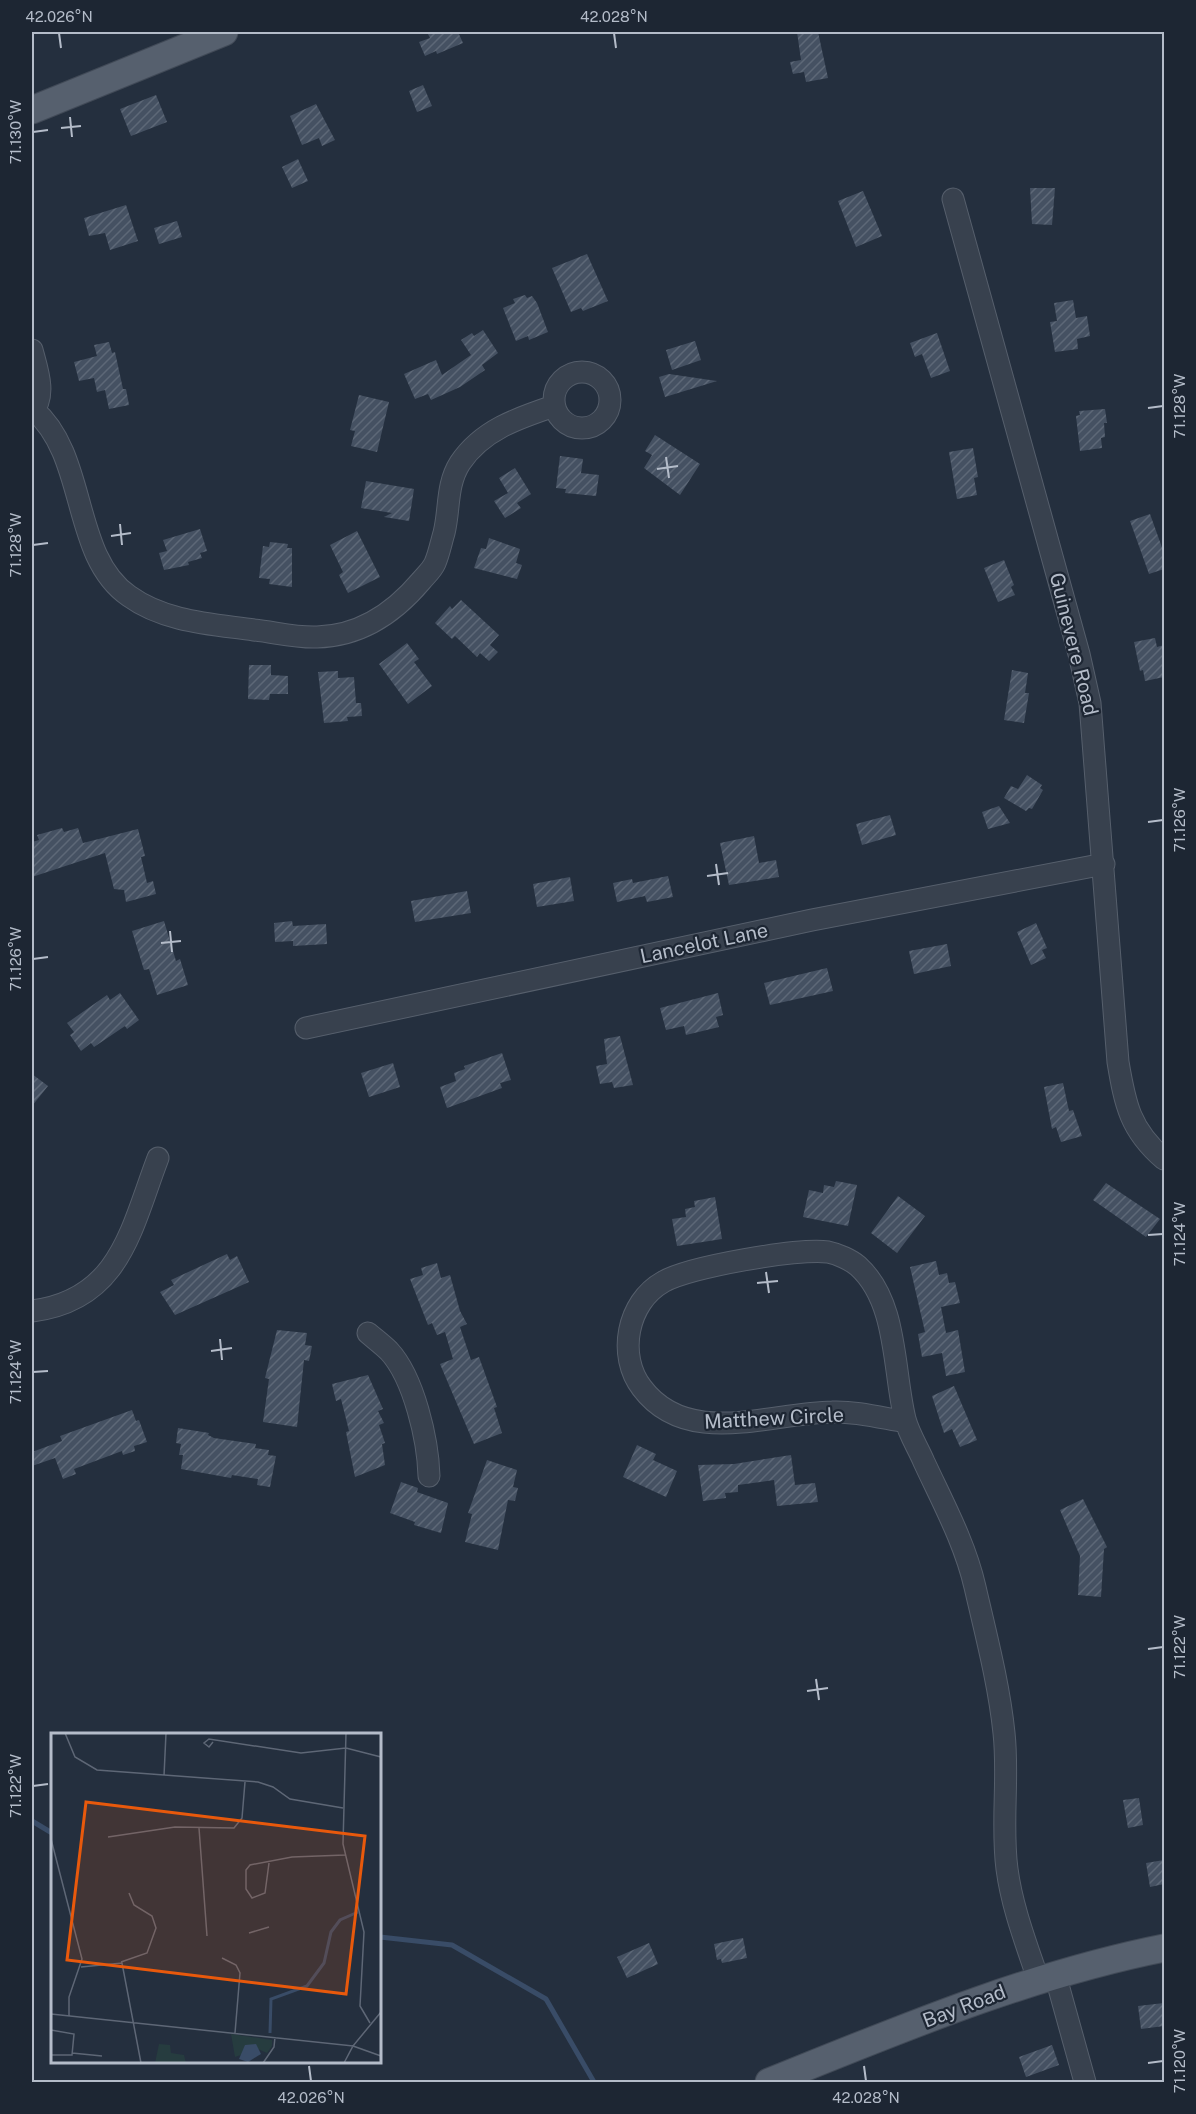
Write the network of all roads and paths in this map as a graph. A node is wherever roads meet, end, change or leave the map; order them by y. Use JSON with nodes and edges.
{"nodes":[{"id":1,"x":224,"y":32,"type":"edge"},
{"id":2,"x":32,"y":110,"type":"edge"},
{"id":3,"x":953,"y":199,"type":"dead end"},
{"id":4,"x":32,"y":350,"type":"edge"},
{"id":5,"x":554,"y":406,"type":"dead end"},
{"id":6,"x":33,"y":411,"type":"edge"},
{"id":7,"x":1104,"y":864,"type":"junction"},
{"id":8,"x":306,"y":1028,"type":"dead end"},
{"id":9,"x":158,"y":1158,"type":"dead end"},
{"id":10,"x":1164,"y":1159,"type":"edge"},
{"id":11,"x":32,"y":1311,"type":"edge"},
{"id":12,"x":368,"y":1333,"type":"dead end"},
{"id":13,"x":906,"y":1422,"type":"junction"},
{"id":14,"x":429,"y":1476,"type":"dead end"},
{"id":15,"x":1164,"y":1948,"type":"edge"},
{"id":16,"x":1046,"y":1977,"type":"junction"},
{"id":17,"x":769,"y":2082,"type":"edge"},
{"id":18,"x":1085,"y":2082,"type":"edge"}],
"edges":[{"from":1,"to":2,"type":"main road"},
{"from":3,"to":7,"type":"street","name":"Guinevere Road"},
{"from":4,"to":6,"type":"street"},
{"from":5,"to":6,"type":"street"},
{"from":7,"to":8,"type":"street","name":"Lancelot Lane"},
{"from":7,"to":10,"type":"street","name":"Guinevere Road"},
{"from":9,"to":11,"type":"street"},
{"from":12,"to":14,"type":"street"},
{"from":13,"to":13,"type":"street","name":"Matthew Circle"},
{"from":13,"to":16,"type":"street","name":"Matthew Circle"},
{"from":15,"to":16,"type":"main road","name":"Bay Road"},
{"from":16,"to":17,"type":"main road","name":"Bay Road"},
{"from":16,"to":18,"type":"street","name":"Matthew Circle"}]}
